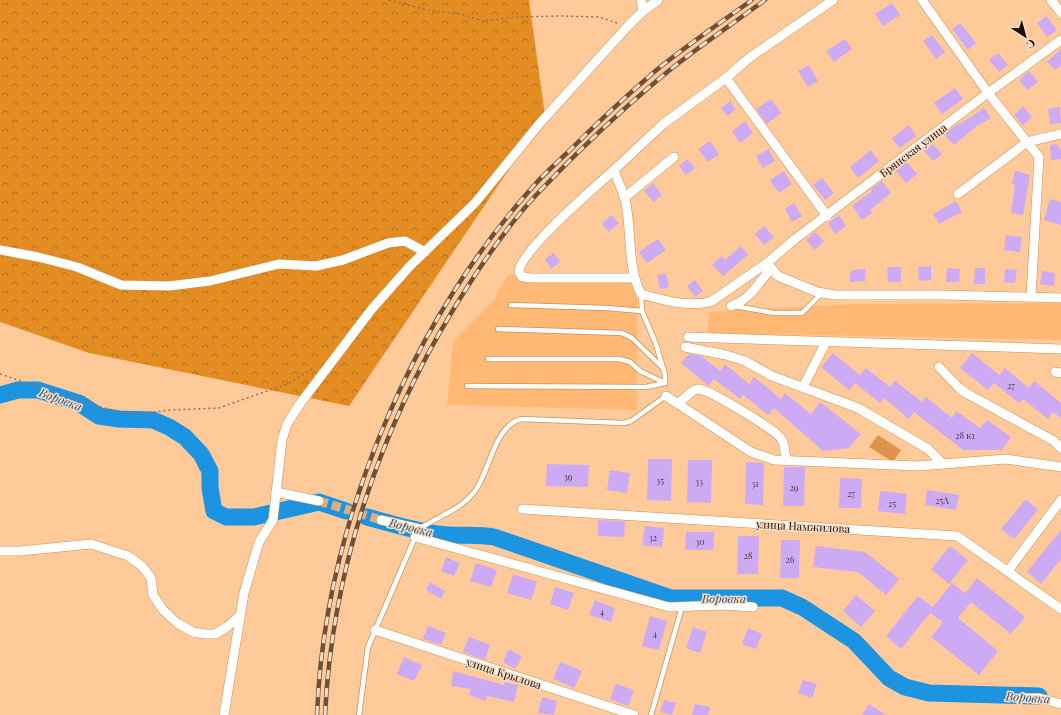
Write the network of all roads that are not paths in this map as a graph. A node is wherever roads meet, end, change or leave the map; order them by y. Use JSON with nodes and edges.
{"nodes":[{"id":1,"x":641,"y":0,"type":"edge"},
{"id":2,"x":658,"y":0,"type":"edge"},
{"id":3,"x":833,"y":0,"type":"edge"},
{"id":4,"x":922,"y":0,"type":"edge"},
{"id":5,"x":1051,"y":0,"type":"edge"},
{"id":6,"x":643,"y":11,"type":"junction"},
{"id":7,"x":1061,"y":13,"type":"edge"},
{"id":8,"x":1061,"y":40,"type":"edge"},
{"id":9,"x":726,"y":78,"type":"junction"},
{"id":10,"x":988,"y":93,"type":"junction"},
{"id":11,"x":1061,"y":134,"type":"edge"},
{"id":12,"x":1027,"y":142,"type":"junction"},
{"id":13,"x":674,"y":157,"type":"dead end"},
{"id":14,"x":614,"y":170,"type":"junction"},
{"id":15,"x":958,"y":194,"type":"dead end"},
{"id":16,"x":624,"y":198,"type":"junction"},
{"id":17,"x":827,"y":216,"type":"junction"},
{"id":18,"x":0,"y":250,"type":"edge"},
{"id":19,"x":425,"y":252,"type":"junction"},
{"id":20,"x":769,"y":266,"type":"junction"},
{"id":21,"x":634,"y":278,"type":"junction"},
{"id":22,"x":823,"y":293,"type":"junction"},
{"id":23,"x":640,"y":294,"type":"junction"},
{"id":24,"x":1031,"y":296,"type":"junction"},
{"id":25,"x":1061,"y":298,"type":"edge"},
{"id":26,"x":511,"y":305,"type":"dead end"},
{"id":27,"x":731,"y":306,"type":"joint"},
{"id":28,"x":642,"y":311,"type":"junction"},
{"id":29,"x":498,"y":330,"type":"dead end"},
{"id":30,"x":688,"y":337,"type":"dead end"},
{"id":31,"x":826,"y":342,"type":"junction"},
{"id":32,"x":685,"y":347,"type":"dead end"},
{"id":33,"x":1061,"y":349,"type":"edge"},
{"id":34,"x":488,"y":359,"type":"dead end"},
{"id":35,"x":939,"y":367,"type":"dead end"},
{"id":36,"x":663,"y":368,"type":"junction"},
{"id":37,"x":665,"y":383,"type":"junction"},
{"id":38,"x":467,"y":386,"type":"dead end"},
{"id":39,"x":803,"y":387,"type":"junction"},
{"id":40,"x":666,"y":396,"type":"joint"},
{"id":41,"x":679,"y":403,"type":"junction"},
{"id":42,"x":1061,"y":448,"type":"edge"},
{"id":43,"x":786,"y":461,"type":"junction"},
{"id":44,"x":943,"y":464,"type":"junction"},
{"id":45,"x":1061,"y":467,"type":"edge"},
{"id":46,"x":276,"y":492,"type":"junction"},
{"id":47,"x":1061,"y":500,"type":"edge"},
{"id":48,"x":319,"y":501,"type":"tunnel mouth"},
{"id":49,"x":522,"y":509,"type":"dead end"},
{"id":50,"x":382,"y":520,"type":"tunnel mouth"},
{"id":51,"x":416,"y":534,"type":"junction"},
{"id":52,"x":0,"y":551,"type":"edge"},
{"id":53,"x":1008,"y":571,"type":"junction"},
{"id":54,"x":682,"y":607,"type":"junction"},
{"id":55,"x":753,"y":607,"type":"dead end"},
{"id":56,"x":1061,"y":609,"type":"edge"},
{"id":57,"x":240,"y":615,"type":"junction"},
{"id":58,"x":375,"y":630,"type":"junction"},
{"id":59,"x":1021,"y":698,"type":"dead end"},
{"id":60,"x":1061,"y":704,"type":"edge"},
{"id":61,"x":224,"y":715,"type":"edge"},
{"id":62,"x":359,"y":715,"type":"edge"},
{"id":63,"x":634,"y":715,"type":"edge"},
{"id":64,"x":651,"y":715,"type":"edge"}],
"edges":[{"from":1,"to":6,"type":"street"},
{"from":2,"to":6,"type":"street"},
{"from":3,"to":9,"type":"street"},
{"from":4,"to":10,"type":"street"},
{"from":5,"to":7,"type":"street"},
{"from":6,"to":19,"type":"street"},
{"from":8,"to":10,"type":"street","name":"Брянская улица"},
{"from":9,"to":14,"type":"street"},
{"from":9,"to":17,"type":"street"},
{"from":10,"to":12,"type":"street"},
{"from":10,"to":17,"type":"street","name":"Брянская улица"},
{"from":11,"to":12,"type":"street"},
{"from":12,"to":15,"type":"street"},
{"from":12,"to":24,"type":"street"},
{"from":13,"to":16,"type":"street"},
{"from":14,"to":16,"type":"street"},
{"from":14,"to":21,"type":"street"},
{"from":16,"to":21,"type":"street"},
{"from":17,"to":20,"type":"street","name":"Брянская улица"},
{"from":18,"to":19,"type":"street"},
{"from":19,"to":46,"type":"street"},
{"from":20,"to":22,"type":"street"},
{"from":20,"to":23,"type":"street"},
{"from":20,"to":27,"type":"street"},
{"from":21,"to":23,"type":"street"},
{"from":22,"to":24,"type":"street"},
{"from":22,"to":27,"type":"lane"},
{"from":23,"to":28,"type":"lane"},
{"from":24,"to":25,"type":"street"},
{"from":26,"to":28,"type":"lane"},
{"from":28,"to":36,"type":"lane"},
{"from":29,"to":36,"type":"lane"},
{"from":30,"to":31,"type":"street"},
{"from":31,"to":33,"type":"street"},
{"from":31,"to":39,"type":"street"},
{"from":32,"to":39,"type":"street"},
{"from":34,"to":37,"type":"lane"},
{"from":35,"to":42,"type":"street"},
{"from":36,"to":37,"type":"lane"},
{"from":37,"to":38,"type":"lane"},
{"from":39,"to":44,"type":"street"},
{"from":40,"to":41,"type":"street"},
{"from":40,"to":51,"type":"lane"},
{"from":41,"to":43,"type":"street"},
{"from":41,"to":43,"type":"street"},
{"from":43,"to":44,"type":"street"},
{"from":44,"to":45,"type":"street"},
{"from":46,"to":48,"type":"street"},
{"from":46,"to":57,"type":"street"},
{"from":47,"to":53,"type":"street"},
{"from":49,"to":53,"type":"street","name":"улица Намжилова"},
{"from":50,"to":51,"type":"street"},
{"from":51,"to":54,"type":"street"},
{"from":51,"to":58,"type":"lane"},
{"from":52,"to":57,"type":"street"},
{"from":53,"to":56,"type":"street","name":"улица Намжилова"},
{"from":54,"to":55,"type":"street"},
{"from":54,"to":64,"type":"lane"},
{"from":57,"to":61,"type":"street"},
{"from":58,"to":62,"type":"lane"},
{"from":58,"to":63,"type":"street","name":"улица Крылова"},
{"from":59,"to":60,"type":"street"}]}
